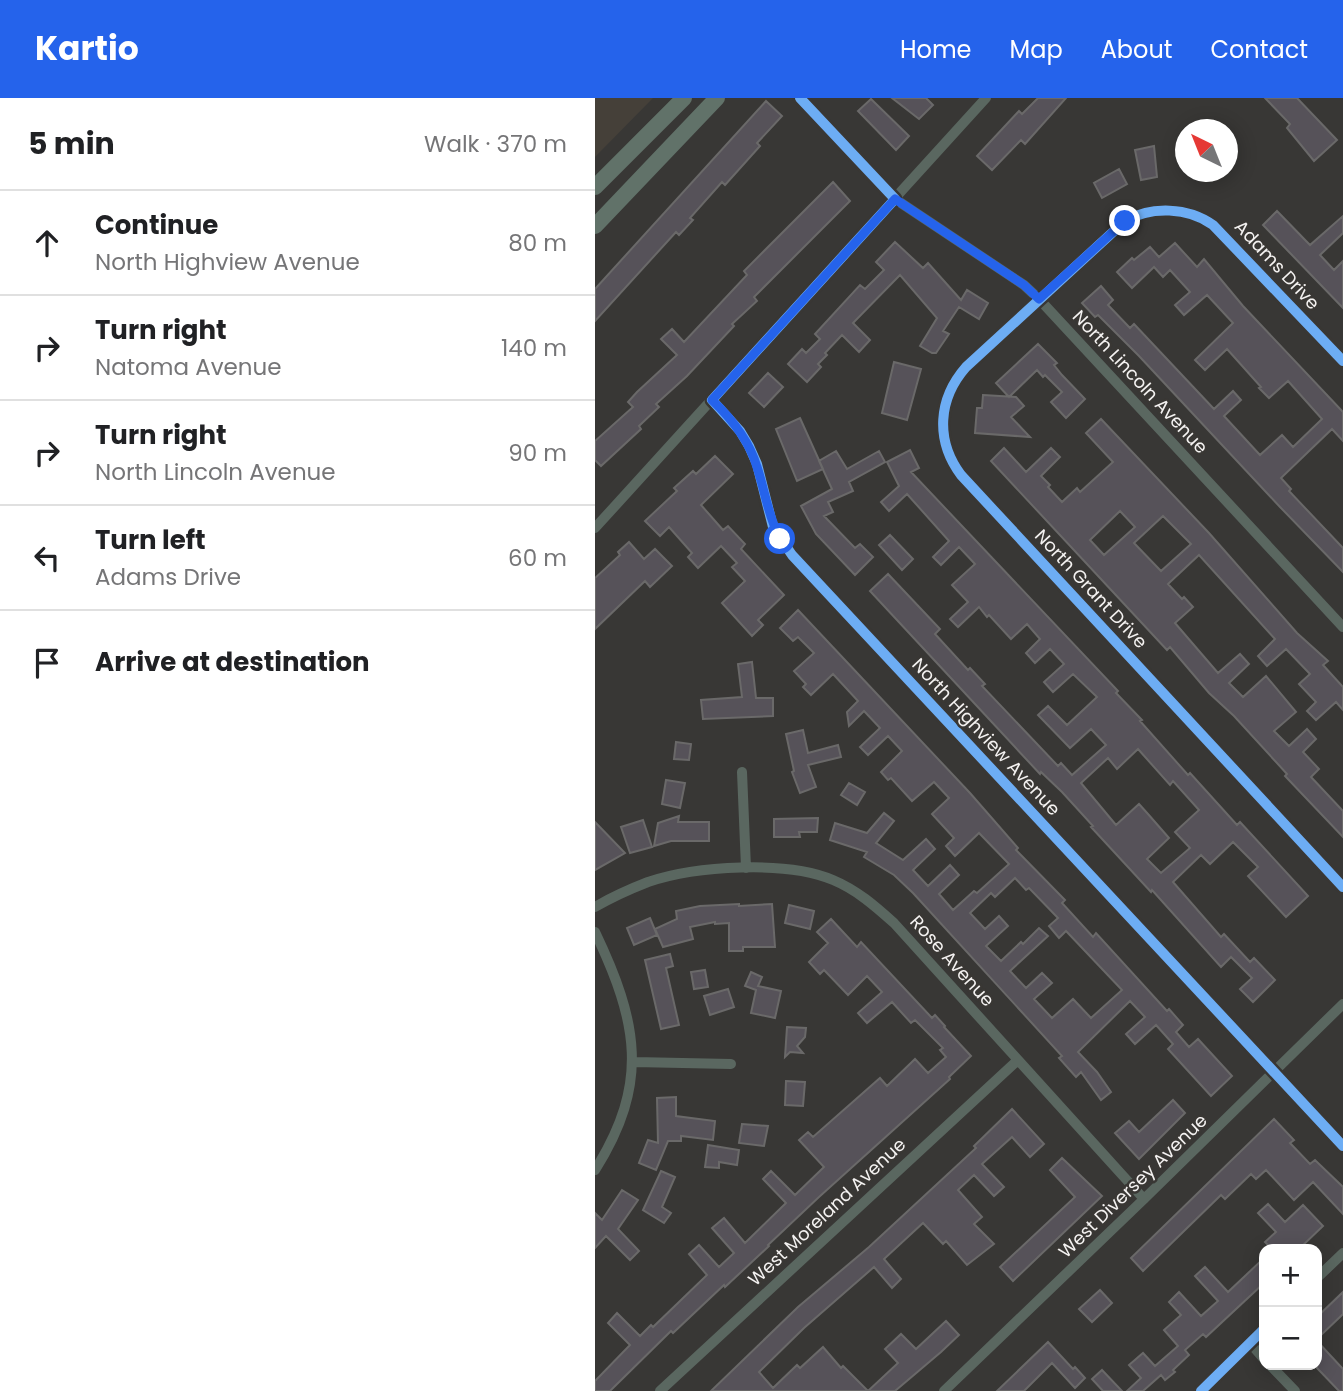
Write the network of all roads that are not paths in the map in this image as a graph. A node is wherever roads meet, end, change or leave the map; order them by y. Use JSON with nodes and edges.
{"nodes":[{"id":1,"x":684,"y":98,"type":"edge"},
{"id":2,"x":717,"y":98,"type":"edge"},
{"id":3,"x":800,"y":98,"type":"edge"},
{"id":4,"x":986,"y":98,"type":"edge"},
{"id":5,"x":595,"y":187,"type":"edge"},
{"id":6,"x":895,"y":199,"type":"junction"},
{"id":7,"x":595,"y":226,"type":"edge"},
{"id":8,"x":1039,"y":299,"type":"junction"},
{"id":9,"x":1343,"y":361,"type":"edge"},
{"id":10,"x":712,"y":400,"type":"junction"},
{"id":11,"x":595,"y":528,"type":"edge"},
{"id":12,"x":1343,"y":627,"type":"edge"},
{"id":13,"x":742,"y":772,"type":"dead end"},
{"id":14,"x":746,"y":868,"type":"junction"},
{"id":15,"x":1343,"y":887,"type":"edge"},
{"id":16,"x":595,"y":907,"type":"edge"},
{"id":17,"x":595,"y":932,"type":"edge"},
{"id":18,"x":1343,"y":1004,"type":"edge"},
{"id":19,"x":1019,"y":1060,"type":"junction"},
{"id":20,"x":634,"y":1062,"type":"junction"},
{"id":21,"x":731,"y":1064,"type":"dead end"},
{"id":22,"x":1275,"y":1073,"type":"junction"},
{"id":23,"x":1343,"y":1146,"type":"edge"},
{"id":24,"x":595,"y":1170,"type":"edge"},
{"id":25,"x":1144,"y":1199,"type":"junction"},
{"id":26,"x":1343,"y":1253,"type":"edge"},
{"id":27,"x":1322,"y":1273,"type":"edge"},
{"id":28,"x":1259,"y":1334,"type":"edge"},
{"id":29,"x":1250,"y":1343,"type":"junction"},
{"id":30,"x":1259,"y":1353,"type":"edge"},
{"id":31,"x":1275,"y":1370,"type":"edge"},
{"id":32,"x":660,"y":1391,"type":"edge"},
{"id":33,"x":944,"y":1391,"type":"edge"},
{"id":34,"x":1201,"y":1391,"type":"edge"},
{"id":35,"x":1294,"y":1391,"type":"edge"}],
"edges":[{"from":1,"to":5,"type":"main road"},
{"from":2,"to":7,"type":"main road"},
{"from":3,"to":6,"type":"street","name":"North Lincoln Avenue"},
{"from":4,"to":6,"type":"street"},
{"from":6,"to":8,"type":"street","name":"North Lincoln Avenue"},
{"from":6,"to":10,"type":"street"},
{"from":8,"to":9,"type":"street","name":"Adams Drive"},
{"from":8,"to":12,"type":"street","name":"North Lincoln Avenue"},
{"from":8,"to":15,"type":"street","name":"North Grant Drive"},
{"from":10,"to":11,"type":"street"},
{"from":10,"to":22,"type":"street","name":"North Highview Avenue"},
{"from":13,"to":14,"type":"street"},
{"from":14,"to":16,"type":"street","name":"Rose Avenue"},
{"from":14,"to":19,"type":"street","name":"Rose Avenue"},
{"from":17,"to":20,"type":"street"},
{"from":18,"to":22,"type":"street","name":"West Diversey Avenue"},
{"from":19,"to":25,"type":"street","name":"Rose Avenue"},
{"from":19,"to":32,"type":"street","name":"West Moreland Avenue"},
{"from":20,"to":21,"type":"street"},
{"from":20,"to":24,"type":"street"},
{"from":22,"to":23,"type":"street","name":"North Highview Avenue"},
{"from":22,"to":25,"type":"street","name":"West Diversey Avenue"},
{"from":25,"to":33,"type":"street","name":"West Diversey Avenue"},
{"from":26,"to":27,"type":"street"},
{"from":28,"to":29,"type":"street"},
{"from":29,"to":30,"type":"street"},
{"from":29,"to":34,"type":"street"},
{"from":31,"to":35,"type":"street"}]}
